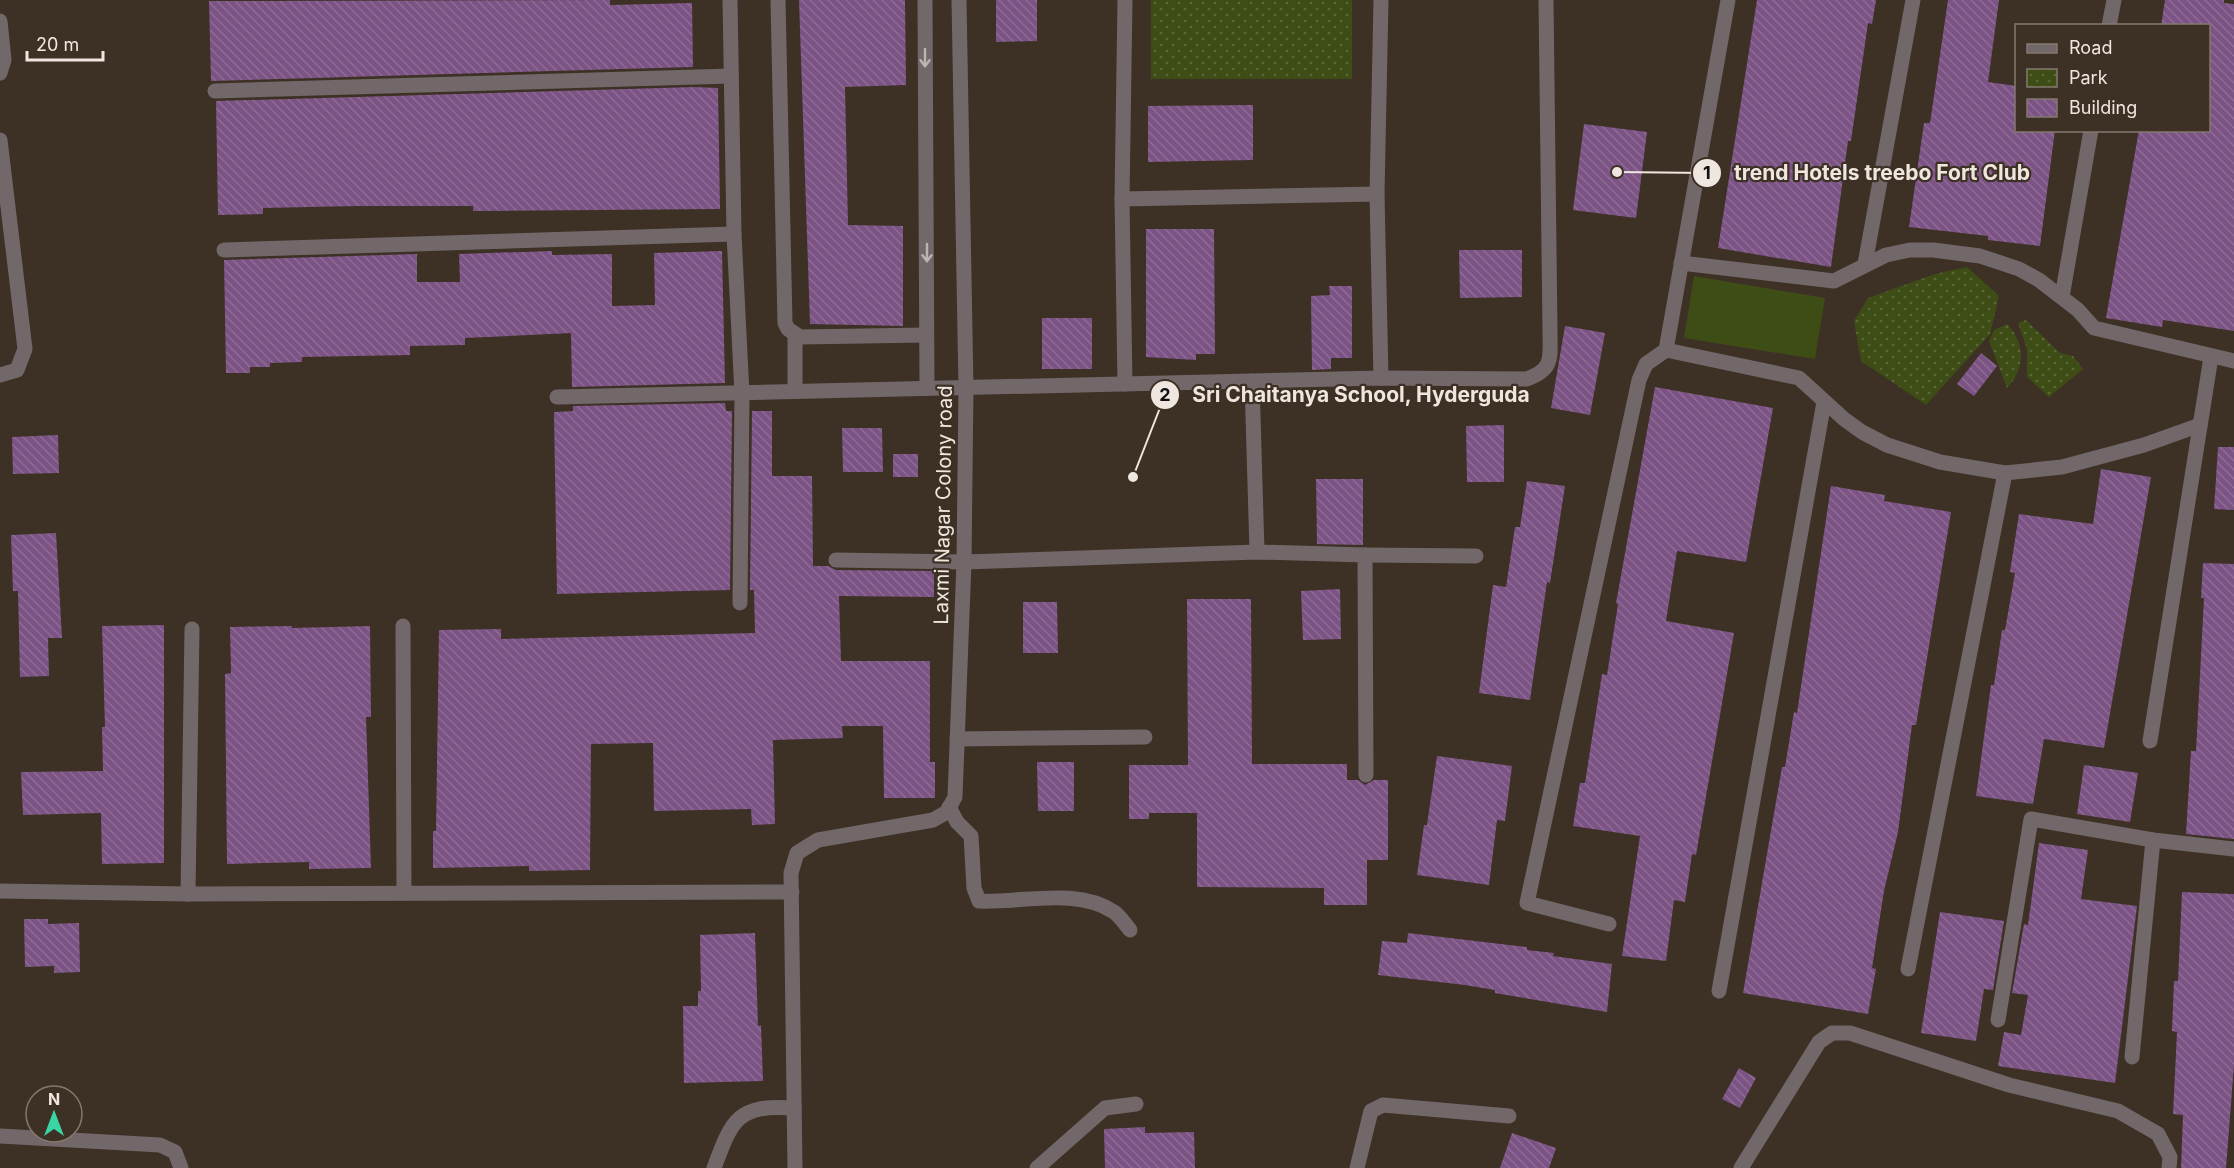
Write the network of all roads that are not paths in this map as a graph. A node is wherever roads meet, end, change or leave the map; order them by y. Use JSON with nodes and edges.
{"nodes":[{"id":1,"x":730,"y":0,"type":"edge"},
{"id":2,"x":778,"y":0,"type":"edge"},
{"id":3,"x":925,"y":0,"type":"edge"},
{"id":4,"x":959,"y":0,"type":"edge"},
{"id":5,"x":1125,"y":0,"type":"edge"},
{"id":6,"x":1381,"y":0,"type":"edge"},
{"id":7,"x":1546,"y":0,"type":"edge"},
{"id":8,"x":1728,"y":0,"type":"edge"},
{"id":9,"x":1913,"y":0,"type":"edge"},
{"id":10,"x":2114,"y":0,"type":"edge"},
{"id":11,"x":0,"y":21,"type":"edge"},
{"id":12,"x":2109,"y":24,"type":"edge"},
{"id":13,"x":0,"y":73,"type":"edge"},
{"id":14,"x":731,"y":76,"type":"junction"},
{"id":15,"x":215,"y":91,"type":"dead end"},
{"id":16,"x":2091,"y":132,"type":"edge"},
{"id":17,"x":0,"y":140,"type":"edge"},
{"id":18,"x":1377,"y":194,"type":"junction"},
{"id":19,"x":1122,"y":199,"type":"junction"},
{"id":20,"x":734,"y":234,"type":"junction"},
{"id":21,"x":224,"y":250,"type":"dead end"},
{"id":22,"x":1681,"y":263,"type":"junction"},
{"id":23,"x":1865,"y":264,"type":"junction"},
{"id":24,"x":2062,"y":297,"type":"junction"},
{"id":25,"x":795,"y":334,"type":"junction"},
{"id":26,"x":926,"y":335,"type":"junction"},
{"id":27,"x":1666,"y":350,"type":"junction"},
{"id":28,"x":2211,"y":357,"type":"junction"},
{"id":29,"x":2234,"y":361,"type":"edge"},
{"id":30,"x":0,"y":375,"type":"edge"},
{"id":31,"x":1382,"y":378,"type":"junction"},
{"id":32,"x":1252,"y":381,"type":"junction"},
{"id":33,"x":1125,"y":384,"type":"junction"},
{"id":34,"x":927,"y":388,"type":"junction"},
{"id":35,"x":966,"y":388,"type":"junction"},
{"id":36,"x":795,"y":390,"type":"junction"},
{"id":37,"x":742,"y":394,"type":"junction"},
{"id":38,"x":556,"y":397,"type":"dead end"},
{"id":39,"x":1824,"y":402,"type":"junction"},
{"id":40,"x":2200,"y":425,"type":"junction"},
{"id":41,"x":2005,"y":473,"type":"junction"},
{"id":42,"x":1257,"y":552,"type":"junction"},
{"id":43,"x":1365,"y":555,"type":"junction"},
{"id":44,"x":1476,"y":556,"type":"dead end"},
{"id":45,"x":836,"y":560,"type":"dead end"},
{"id":46,"x":964,"y":562,"type":"junction"},
{"id":47,"x":740,"y":603,"type":"dead end"},
{"id":48,"x":403,"y":626,"type":"dead end"},
{"id":49,"x":192,"y":629,"type":"dead end"},
{"id":50,"x":1145,"y":737,"type":"dead end"},
{"id":51,"x":957,"y":739,"type":"junction"},
{"id":52,"x":2150,"y":741,"type":"dead end"},
{"id":53,"x":1366,"y":775,"type":"dead end"},
{"id":54,"x":949,"y":807,"type":"junction"},
{"id":55,"x":2153,"y":840,"type":"junction"},
{"id":56,"x":2234,"y":849,"type":"edge"},
{"id":57,"x":0,"y":891,"type":"edge"},
{"id":58,"x":792,"y":892,"type":"junction"},
{"id":59,"x":404,"y":893,"type":"junction"},
{"id":60,"x":188,"y":894,"type":"junction"},
{"id":61,"x":1609,"y":924,"type":"dead end"},
{"id":62,"x":1130,"y":930,"type":"dead end"},
{"id":63,"x":1908,"y":969,"type":"dead end"},
{"id":64,"x":1719,"y":991,"type":"dead end"},
{"id":65,"x":1998,"y":1020,"type":"dead end"},
{"id":66,"x":2132,"y":1057,"type":"dead end"},
{"id":67,"x":1136,"y":1104,"type":"dead end"},
{"id":68,"x":794,"y":1107,"type":"junction"},
{"id":69,"x":1509,"y":1116,"type":"dead end"},
{"id":70,"x":0,"y":1136,"type":"edge"},
{"id":71,"x":181,"y":1168,"type":"edge"},
{"id":72,"x":714,"y":1168,"type":"edge"},
{"id":73,"x":795,"y":1168,"type":"edge"},
{"id":74,"x":1037,"y":1168,"type":"edge"},
{"id":75,"x":1357,"y":1168,"type":"edge"},
{"id":76,"x":1741,"y":1168,"type":"edge"},
{"id":77,"x":2169,"y":1168,"type":"edge"}],
"edges":[{"from":1,"to":14,"type":"street"},
{"from":2,"to":25,"type":"street"},
{"from":3,"to":26,"type":"street","one_way":true},
{"from":4,"to":35,"type":"street","name":"Laxmi Nagar Colony road"},
{"from":5,"to":19,"type":"street"},
{"from":6,"to":18,"type":"street"},
{"from":7,"to":31,"type":"street"},
{"from":8,"to":22,"type":"street"},
{"from":9,"to":23,"type":"street"},
{"from":10,"to":12,"type":"street"},
{"from":11,"to":13,"type":"street"},
{"from":14,"to":15,"type":"street"},
{"from":14,"to":20,"type":"street"},
{"from":16,"to":24,"type":"street"},
{"from":17,"to":30,"type":"street"},
{"from":18,"to":19,"type":"street"},
{"from":18,"to":31,"type":"street"},
{"from":19,"to":33,"type":"street"},
{"from":20,"to":21,"type":"street"},
{"from":20,"to":37,"type":"street"},
{"from":22,"to":23,"type":"street"},
{"from":22,"to":27,"type":"street"},
{"from":23,"to":24,"type":"street"},
{"from":24,"to":28,"type":"street"},
{"from":25,"to":26,"type":"street"},
{"from":25,"to":36,"type":"street"},
{"from":26,"to":34,"type":"street"},
{"from":27,"to":39,"type":"street"},
{"from":27,"to":61,"type":"street"},
{"from":28,"to":29,"type":"street"},
{"from":28,"to":40,"type":"street"},
{"from":31,"to":32,"type":"street"},
{"from":32,"to":33,"type":"street"},
{"from":32,"to":42,"type":"street"},
{"from":33,"to":35,"type":"street"},
{"from":34,"to":35,"type":"street"},
{"from":34,"to":36,"type":"street"},
{"from":35,"to":46,"type":"street","name":"Laxmi Nagar Colony road"},
{"from":36,"to":37,"type":"street"},
{"from":37,"to":38,"type":"street"},
{"from":37,"to":47,"type":"street"},
{"from":39,"to":41,"type":"street"},
{"from":39,"to":64,"type":"street"},
{"from":40,"to":41,"type":"street"},
{"from":40,"to":52,"type":"street"},
{"from":41,"to":63,"type":"street"},
{"from":42,"to":43,"type":"street"},
{"from":42,"to":46,"type":"street"},
{"from":43,"to":44,"type":"street"},
{"from":43,"to":53,"type":"street"},
{"from":45,"to":46,"type":"street"},
{"from":46,"to":51,"type":"street","name":"Laxmi Nagar Colony road"},
{"from":48,"to":59,"type":"street"},
{"from":49,"to":60,"type":"street"},
{"from":50,"to":51,"type":"street"},
{"from":51,"to":54,"type":"street","name":"Laxmi Nagar Colony road"},
{"from":54,"to":58,"type":"street"},
{"from":54,"to":62,"type":"street"},
{"from":55,"to":56,"type":"street"},
{"from":55,"to":65,"type":"street"},
{"from":55,"to":66,"type":"street"},
{"from":57,"to":60,"type":"street"},
{"from":58,"to":59,"type":"street"},
{"from":58,"to":68,"type":"street"},
{"from":59,"to":60,"type":"street"},
{"from":67,"to":74,"type":"street"},
{"from":68,"to":72,"type":"street"},
{"from":68,"to":73,"type":"street"},
{"from":69,"to":75,"type":"street"},
{"from":70,"to":71,"type":"street"},
{"from":76,"to":77,"type":"street"}]}
